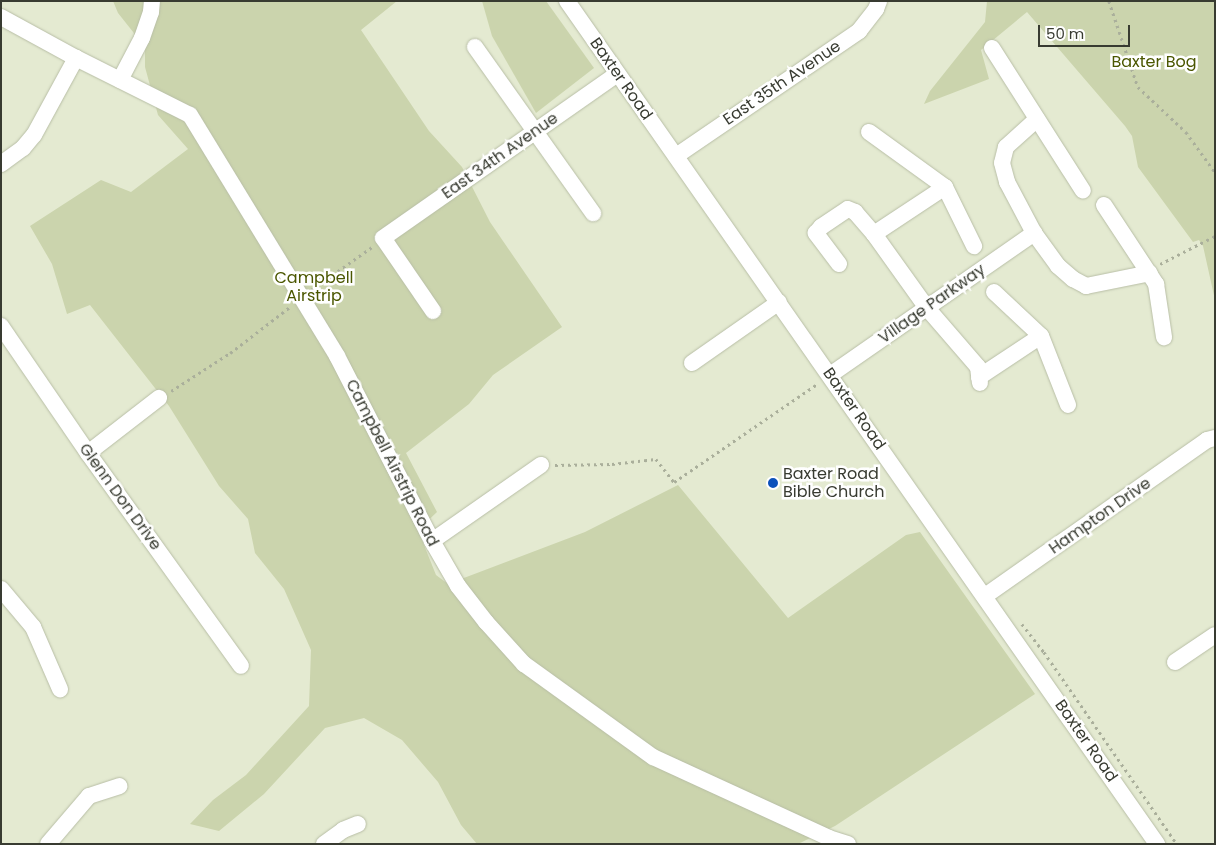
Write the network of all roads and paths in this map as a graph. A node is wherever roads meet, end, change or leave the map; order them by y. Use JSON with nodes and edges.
{"nodes":[{"id":1,"x":152,"y":1,"type":"edge"},
{"id":2,"x":567,"y":1,"type":"edge"},
{"id":3,"x":879,"y":1,"type":"edge"},
{"id":4,"x":1109,"y":1,"type":"edge"},
{"id":5,"x":1,"y":17,"type":"edge"},
{"id":6,"x":475,"y":47,"type":"dead end"},
{"id":7,"x":992,"y":48,"type":"dead end"},
{"id":8,"x":76,"y":58,"type":"junction"},
{"id":9,"x":617,"y":74,"type":"junction"},
{"id":10,"x":120,"y":80,"type":"junction"},
{"id":11,"x":1037,"y":119,"type":"junction"},
{"id":12,"x":535,"y":130,"type":"junction"},
{"id":13,"x":869,"y":132,"type":"dead end"},
{"id":14,"x":676,"y":156,"type":"junction"},
{"id":15,"x":1,"y":164,"type":"edge"},
{"id":16,"x":1215,"y":172,"type":"edge"},
{"id":17,"x":944,"y":186,"type":"junction"},
{"id":18,"x":1083,"y":191,"type":"dead end"},
{"id":19,"x":1104,"y":205,"type":"dead end"},
{"id":20,"x":593,"y":213,"type":"dead end"},
{"id":21,"x":874,"y":234,"type":"junction"},
{"id":22,"x":1034,"y":234,"type":"junction"},
{"id":23,"x":1215,"y":236,"type":"edge"},
{"id":24,"x":383,"y":238,"type":"junction"},
{"id":25,"x":974,"y":246,"type":"dead end"},
{"id":26,"x":839,"y":264,"type":"dead end"},
{"id":27,"x":1150,"y":273,"type":"junction"},
{"id":28,"x":994,"y":292,"type":"dead end"},
{"id":29,"x":301,"y":298,"type":"junction"},
{"id":30,"x":778,"y":302,"type":"junction"},
{"id":31,"x":927,"y":308,"type":"junction"},
{"id":32,"x":433,"y":311,"type":"dead end"},
{"id":33,"x":1,"y":326,"type":"edge"},
{"id":34,"x":1041,"y":336,"type":"junction"},
{"id":35,"x":1164,"y":336,"type":"dead end"},
{"id":36,"x":692,"y":363,"type":"dead end"},
{"id":37,"x":830,"y":375,"type":"junction"},
{"id":38,"x":159,"y":398,"type":"joint"},
{"id":39,"x":1068,"y":405,"type":"dead end"},
{"id":40,"x":1215,"y":438,"type":"edge"},
{"id":41,"x":88,"y":453,"type":"junction"},
{"id":42,"x":541,"y":465,"type":"joint"},
{"id":43,"x":432,"y":541,"type":"junction"},
{"id":44,"x":1,"y":589,"type":"edge"},
{"id":45,"x":985,"y":596,"type":"junction"},
{"id":46,"x":1215,"y":635,"type":"edge"},
{"id":47,"x":1175,"y":662,"type":"dead end"},
{"id":48,"x":241,"y":666,"type":"dead end"},
{"id":49,"x":60,"y":689,"type":"dead end"},
{"id":50,"x":119,"y":786,"type":"dead end"},
{"id":51,"x":358,"y":824,"type":"dead end"},
{"id":52,"x":824,"y":841,"type":"edge"},
{"id":53,"x":48,"y":844,"type":"edge"},
{"id":54,"x":324,"y":844,"type":"edge"},
{"id":55,"x":848,"y":844,"type":"edge"},
{"id":56,"x":1157,"y":844,"type":"edge"}],
"edges":[{"from":1,"to":10,"type":"street"},
{"from":2,"to":9,"type":"street","name":"Baxter Road"},
{"from":3,"to":14,"type":"street","name":"East 35th Avenue"},
{"from":4,"to":16,"type":"path"},
{"from":5,"to":8,"type":"street","name":"Campbell Airstrip Road"},
{"from":6,"to":12,"type":"street"},
{"from":7,"to":11,"type":"street"},
{"from":8,"to":10,"type":"street","name":"Campbell Airstrip Road"},
{"from":8,"to":15,"type":"street"},
{"from":9,"to":12,"type":"street","name":"East 34th Avenue"},
{"from":9,"to":14,"type":"street","name":"Baxter Road"},
{"from":10,"to":29,"type":"street","name":"Campbell Airstrip Road"},
{"from":11,"to":18,"type":"street"},
{"from":11,"to":22,"type":"street"},
{"from":12,"to":20,"type":"street"},
{"from":12,"to":24,"type":"street","name":"East 34th Avenue"},
{"from":13,"to":17,"type":"street"},
{"from":14,"to":30,"type":"street","name":"Baxter Road"},
{"from":17,"to":21,"type":"street"},
{"from":17,"to":25,"type":"street"},
{"from":19,"to":27,"type":"street"},
{"from":21,"to":26,"type":"street"},
{"from":21,"to":31,"type":"street"},
{"from":22,"to":27,"type":"street"},
{"from":22,"to":31,"type":"street","name":"Village Parkway"},
{"from":23,"to":27,"type":"path"},
{"from":24,"to":29,"type":"path"},
{"from":24,"to":32,"type":"street"},
{"from":27,"to":35,"type":"street"},
{"from":28,"to":34,"type":"street"},
{"from":29,"to":38,"type":"path"},
{"from":29,"to":43,"type":"street","name":"Campbell Airstrip Road"},
{"from":30,"to":36,"type":"street"},
{"from":30,"to":37,"type":"street","name":"Baxter Road"},
{"from":31,"to":34,"type":"street"},
{"from":31,"to":37,"type":"street","name":"Village Parkway"},
{"from":33,"to":41,"type":"street","name":"Glenn Don Drive"},
{"from":34,"to":39,"type":"street"},
{"from":37,"to":42,"type":"path"},
{"from":37,"to":45,"type":"street","name":"Baxter Road"},
{"from":38,"to":41,"type":"street"},
{"from":40,"to":45,"type":"street","name":"Hampton Drive"},
{"from":41,"to":48,"type":"street","name":"Glenn Don Drive"},
{"from":42,"to":43,"type":"street"},
{"from":43,"to":52,"type":"street","name":"Campbell Airstrip Road"},
{"from":44,"to":49,"type":"street"},
{"from":45,"to":56,"type":"street","name":"Baxter Road"},
{"from":46,"to":47,"type":"street"},
{"from":50,"to":53,"type":"street"},
{"from":51,"to":54,"type":"street"},
{"from":52,"to":55,"type":"street","name":"Campbell Airstrip Road"}]}
